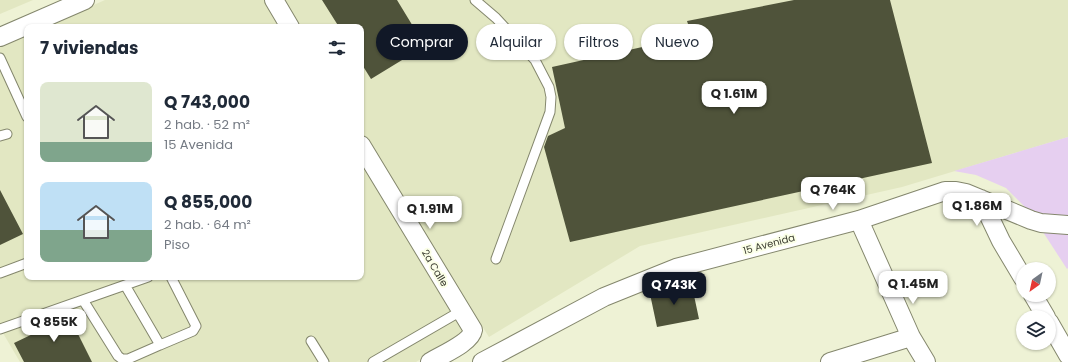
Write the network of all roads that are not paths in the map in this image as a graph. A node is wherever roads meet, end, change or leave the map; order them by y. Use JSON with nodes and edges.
{"nodes":[{"id":1,"x":85,"y":0,"type":"edge"},
{"id":2,"x":274,"y":0,"type":"edge"},
{"id":3,"x":475,"y":0,"type":"edge"},
{"id":4,"x":30,"y":24,"type":"edge"},
{"id":5,"x":288,"y":24,"type":"edge"},
{"id":6,"x":24,"y":27,"type":"edge"},
{"id":7,"x":0,"y":37,"type":"edge"},
{"id":8,"x":0,"y":58,"type":"edge"},
{"id":9,"x":24,"y":110,"type":"edge"},
{"id":10,"x":364,"y":150,"type":"edge"},
{"id":11,"x":981,"y":200,"type":"junction"},
{"id":12,"x":859,"y":220,"type":"junction"},
{"id":13,"x":1068,"y":224,"type":"edge"},
{"id":14,"x":496,"y":259,"type":"dead end"},
{"id":15,"x":24,"y":264,"type":"edge"},
{"id":16,"x":1016,"y":266,"type":"edge"},
{"id":17,"x":0,"y":273,"type":"edge"},
{"id":18,"x":139,"y":280,"type":"edge"},
{"id":19,"x":173,"y":280,"type":"edge"},
{"id":20,"x":125,"y":285,"type":"junction"},
{"id":21,"x":83,"y":300,"type":"junction"},
{"id":22,"x":461,"y":311,"type":"junction"},
{"id":23,"x":0,"y":329,"type":"edge"},
{"id":24,"x":1056,"y":334,"type":"edge"},
{"id":25,"x":911,"y":337,"type":"junction"},
{"id":26,"x":311,"y":341,"type":"dead end"},
{"id":27,"x":160,"y":345,"type":"junction"},
{"id":28,"x":1068,"y":355,"type":"edge"},
{"id":29,"x":324,"y":362,"type":"edge"},
{"id":30,"x":373,"y":362,"type":"edge"},
{"id":31,"x":430,"y":362,"type":"edge"},
{"id":32,"x":482,"y":362,"type":"edge"},
{"id":33,"x":830,"y":362,"type":"edge"},
{"id":34,"x":926,"y":362,"type":"edge"}],
"edges":[{"from":1,"to":4,"type":"street"},
{"from":2,"to":5,"type":"street"},
{"from":3,"to":14,"type":"lane"},
{"from":6,"to":7,"type":"street"},
{"from":8,"to":9,"type":"lane"},
{"from":10,"to":22,"type":"street","name":"2a Calle"},
{"from":11,"to":12,"type":"street","name":"15 Avenida"},
{"from":11,"to":13,"type":"street","name":"15 Avenida"},
{"from":11,"to":16,"type":"street"},
{"from":12,"to":25,"type":"street"},
{"from":12,"to":32,"type":"street","name":"15 Avenida"},
{"from":15,"to":17,"type":"lane"},
{"from":18,"to":20,"type":"lane"},
{"from":19,"to":27,"type":"lane"},
{"from":20,"to":21,"type":"lane"},
{"from":20,"to":27,"type":"lane"},
{"from":21,"to":23,"type":"lane"},
{"from":21,"to":27,"type":"lane"},
{"from":22,"to":30,"type":"lane"},
{"from":22,"to":31,"type":"street","name":"2a Calle"},
{"from":24,"to":28,"type":"street"},
{"from":25,"to":33,"type":"street"},
{"from":25,"to":34,"type":"street"},
{"from":26,"to":29,"type":"lane"}]}
